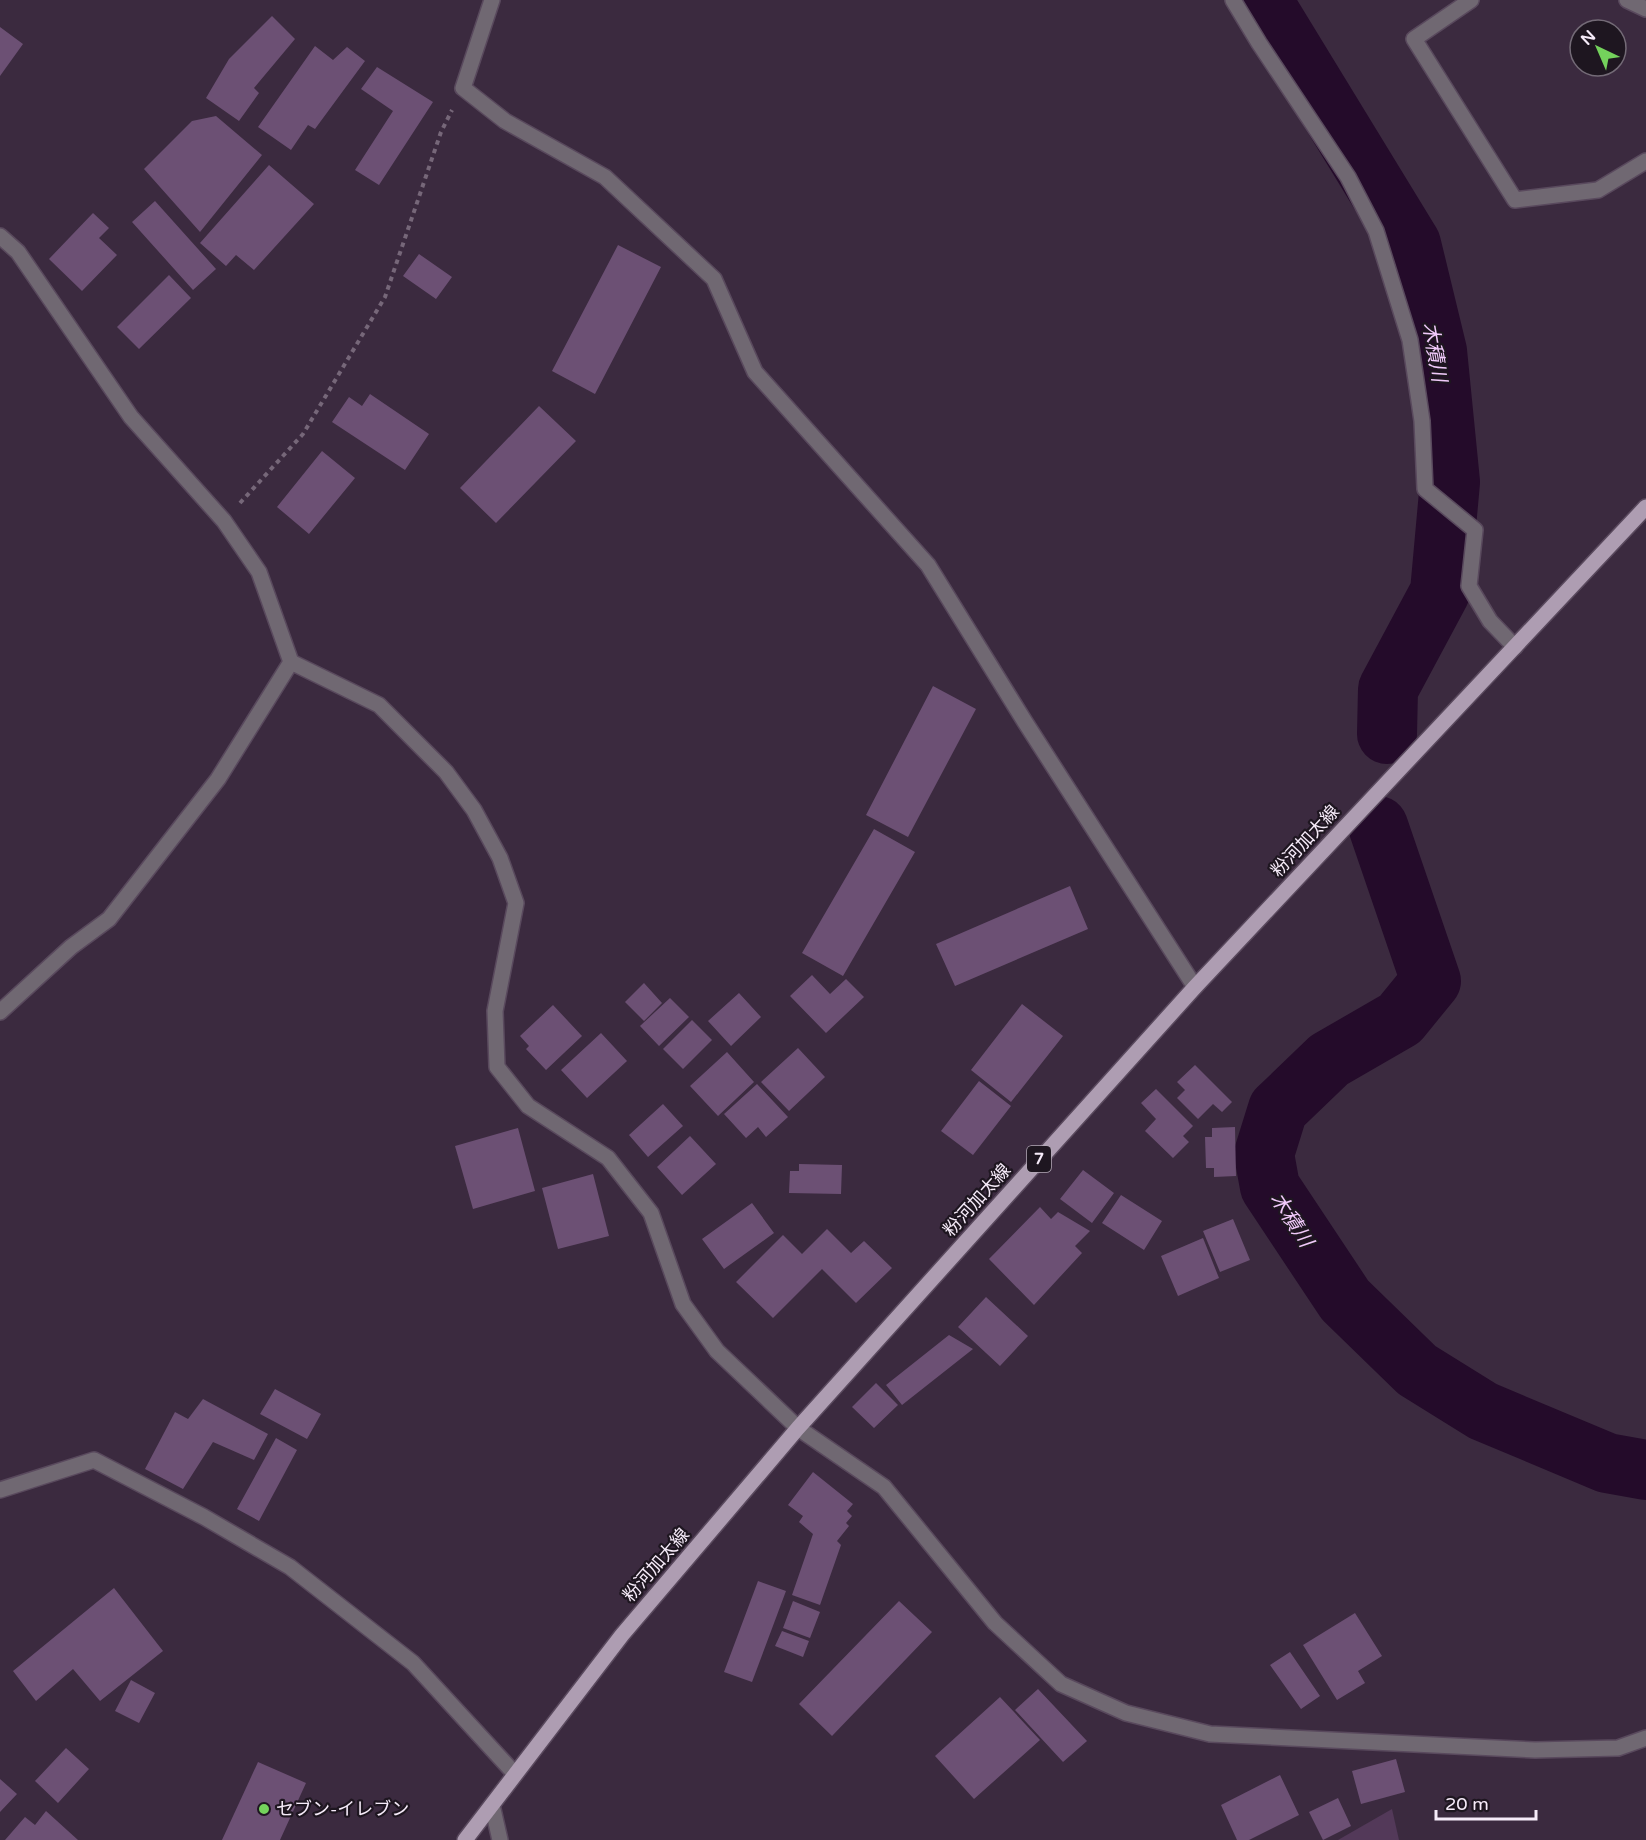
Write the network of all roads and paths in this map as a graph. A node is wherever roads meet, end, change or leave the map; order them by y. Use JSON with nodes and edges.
{"nodes":[{"id":1,"x":492,"y":0,"type":"edge"},
{"id":2,"x":1233,"y":0,"type":"edge"},
{"id":3,"x":1471,"y":0,"type":"edge"},
{"id":4,"x":1627,"y":0,"type":"edge"},
{"id":5,"x":1646,"y":9,"type":"edge"},
{"id":6,"x":463,"y":88,"type":"junction"},
{"id":7,"x":1646,"y":161,"type":"edge"},
{"id":8,"x":0,"y":236,"type":"edge"},
{"id":9,"x":1646,"y":507,"type":"edge"},
{"id":10,"x":224,"y":521,"type":"junction"},
{"id":11,"x":1515,"y":646,"type":"junction"},
{"id":12,"x":291,"y":662,"type":"junction"},
{"id":13,"x":1195,"y":987,"type":"junction"},
{"id":14,"x":0,"y":1012,"type":"edge"},
{"id":15,"x":798,"y":1428,"type":"junction"},
{"id":16,"x":0,"y":1490,"type":"edge"},
{"id":17,"x":1646,"y":1738,"type":"edge"},
{"id":18,"x":515,"y":1774,"type":"junction"},
{"id":19,"x":492,"y":1805,"type":"junction"},
{"id":20,"x":465,"y":1840,"type":"edge"},
{"id":21,"x":500,"y":1840,"type":"edge"}],
"edges":[{"from":1,"to":6,"type":"street"},
{"from":2,"to":11,"type":"street"},
{"from":3,"to":7,"type":"street"},
{"from":4,"to":5,"type":"street"},
{"from":6,"to":10,"type":"path"},
{"from":6,"to":13,"type":"street"},
{"from":8,"to":10,"type":"street"},
{"from":9,"to":11,"type":"main road","name":"粉河加太線","number":"7"},
{"from":10,"to":12,"type":"street"},
{"from":11,"to":13,"type":"main road","name":"粉河加太線","number":"7"},
{"from":12,"to":14,"type":"street"},
{"from":12,"to":15,"type":"street"},
{"from":13,"to":15,"type":"main road","name":"粉河加太線","number":"7"},
{"from":15,"to":17,"type":"street"},
{"from":15,"to":18,"type":"main road","name":"粉河加太線","number":"7"},
{"from":16,"to":18,"type":"street"},
{"from":18,"to":19,"type":"main road","name":"粉河加太線","number":"7"},
{"from":19,"to":20,"type":"main road","name":"粉河加太線","number":"7"},
{"from":19,"to":21,"type":"street"}]}
